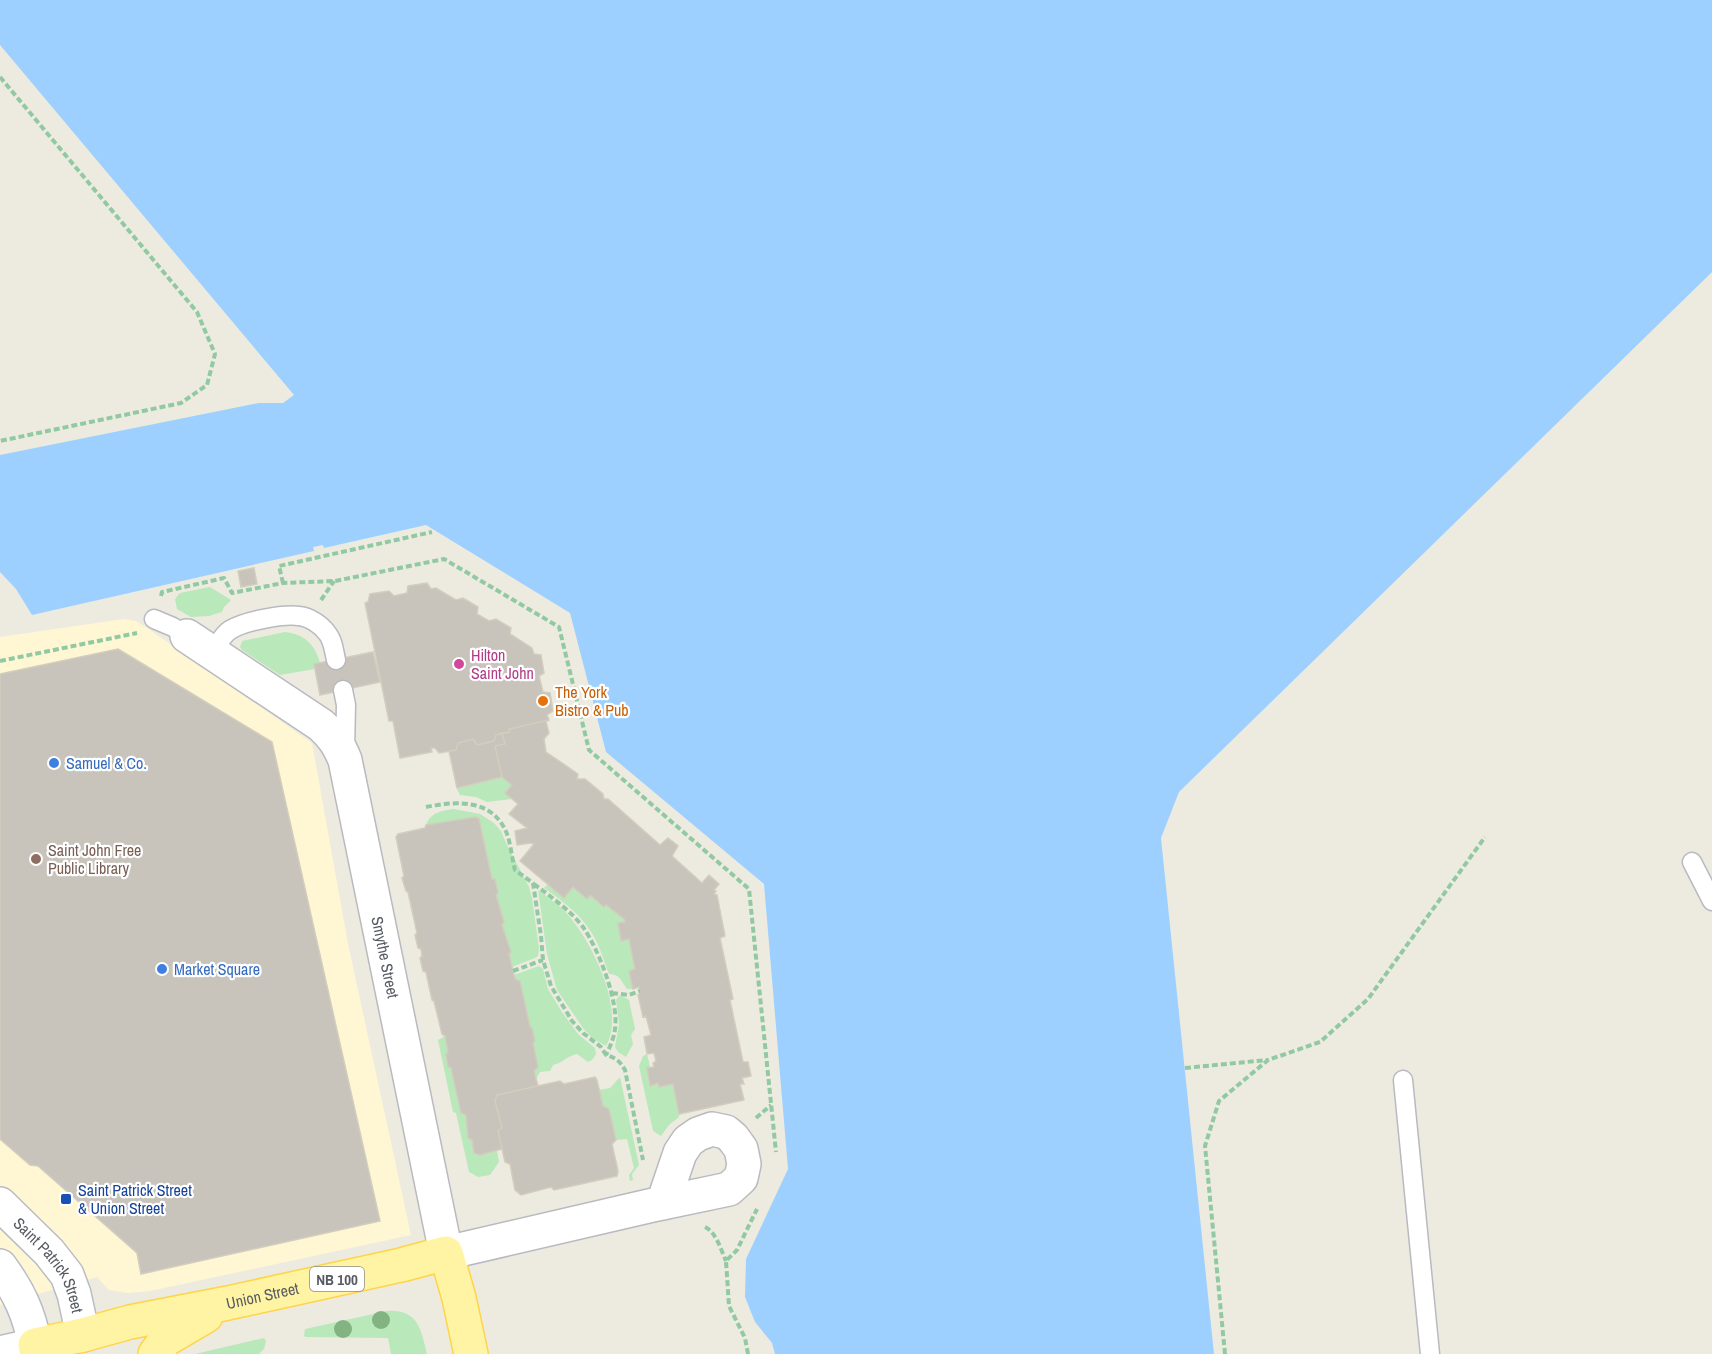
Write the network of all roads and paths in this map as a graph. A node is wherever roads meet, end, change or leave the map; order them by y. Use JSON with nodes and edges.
{"nodes":[{"id":1,"x":0,"y":77,"type":"edge"},
{"id":2,"x":0,"y":441,"type":"edge"},
{"id":3,"x":432,"y":532,"type":"dead end"},
{"id":4,"x":283,"y":584,"type":"junction"},
{"id":5,"x":154,"y":619,"type":"junction"},
{"id":6,"x":200,"y":644,"type":"junction"},
{"id":7,"x":336,"y":660,"type":"dead end"},
{"id":8,"x":0,"y":661,"type":"edge"},
{"id":9,"x":343,"y":690,"type":"dead end"},
{"id":10,"x":345,"y":760,"type":"junction"},
{"id":11,"x":426,"y":807,"type":"dead end"},
{"id":12,"x":1485,"y":837,"type":"dead end"},
{"id":13,"x":1692,"y":862,"type":"dead end"},
{"id":14,"x":533,"y":884,"type":"junction"},
{"id":15,"x":1712,"y":901,"type":"edge"},
{"id":16,"x":543,"y":960,"type":"junction"},
{"id":17,"x":513,"y":971,"type":"dead end"},
{"id":18,"x":640,"y":991,"type":"dead end"},
{"id":19,"x":612,"y":993,"type":"junction"},
{"id":20,"x":606,"y":1055,"type":"junction"},
{"id":21,"x":1268,"y":1060,"type":"junction"},
{"id":22,"x":1185,"y":1068,"type":"dead end"},
{"id":23,"x":1403,"y":1080,"type":"dead end"},
{"id":24,"x":777,"y":1155,"type":"dead end"},
{"id":25,"x":760,"y":1202,"type":"dead end"},
{"id":26,"x":0,"y":1204,"type":"edge"},
{"id":27,"x":658,"y":1204,"type":"joint"},
{"id":28,"x":698,"y":1228,"type":"dead end"},
{"id":29,"x":446,"y":1253,"type":"junction"},
{"id":30,"x":726,"y":1261,"type":"junction"},
{"id":31,"x":0,"y":1266,"type":"edge"},
{"id":32,"x":228,"y":1303,"type":"junction"},
{"id":33,"x":85,"y":1344,"type":"edge"},
{"id":34,"x":36,"y":1350,"type":"edge"},
{"id":35,"x":0,"y":1353,"type":"edge"},
{"id":36,"x":155,"y":1354,"type":"edge"},
{"id":37,"x":471,"y":1354,"type":"edge"},
{"id":38,"x":748,"y":1354,"type":"edge"},
{"id":39,"x":1225,"y":1354,"type":"edge"},
{"id":40,"x":1430,"y":1354,"type":"edge"}],
"edges":[{"from":1,"to":2,"type":"path"},
{"from":3,"to":4,"type":"path"},
{"from":4,"to":5,"type":"path"},
{"from":4,"to":24,"type":"path"},
{"from":5,"to":6,"type":"lane"},
{"from":5,"to":8,"type":"path"},
{"from":6,"to":7,"type":"lane"},
{"from":6,"to":10,"type":"street","name":"Smythe Street"},
{"from":9,"to":10,"type":"lane"},
{"from":10,"to":29,"type":"street","name":"Smythe Street"},
{"from":11,"to":14,"type":"path"},
{"from":12,"to":21,"type":"path"},
{"from":13,"to":15,"type":"lane"},
{"from":14,"to":16,"type":"path"},
{"from":14,"to":19,"type":"path"},
{"from":16,"to":17,"type":"path"},
{"from":16,"to":20,"type":"path"},
{"from":18,"to":19,"type":"path"},
{"from":19,"to":20,"type":"path"},
{"from":20,"to":27,"type":"path"},
{"from":21,"to":22,"type":"path"},
{"from":21,"to":39,"type":"path"},
{"from":23,"to":40,"type":"lane"},
{"from":25,"to":30,"type":"path"},
{"from":26,"to":33,"type":"street","name":"Saint Patrick Street"},
{"from":27,"to":29,"type":"street","name":"Union Street"},
{"from":28,"to":30,"type":"path"},
{"from":29,"to":32,"type":"main road","name":"Union Street","number":"NB 100"},
{"from":29,"to":37,"type":"main road","name":"Smythe Street"},
{"from":30,"to":38,"type":"path"},
{"from":31,"to":34,"type":"street"},
{"from":32,"to":33,"type":"main road","name":"Union Street","number":"NB 100"},
{"from":32,"to":36,"type":"main road"},
{"from":33,"to":34,"type":"main road","name":"Union Street","number":"NB 100"},
{"from":34,"to":35,"type":"street","name":"Union Street"}]}
